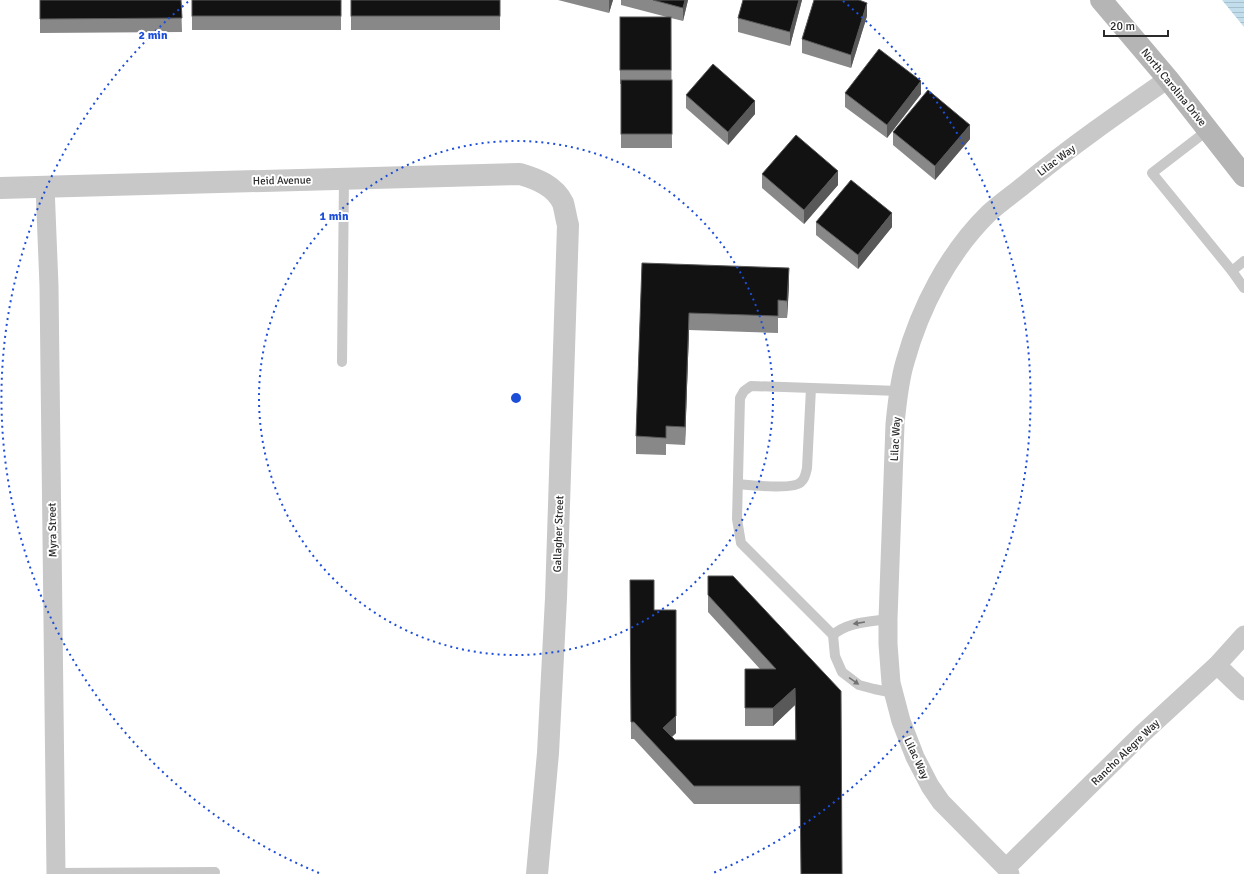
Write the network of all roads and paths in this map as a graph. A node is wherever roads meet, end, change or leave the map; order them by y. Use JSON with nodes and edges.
{"nodes":[{"id":1,"x":1101,"y":0,"type":"edge"},
{"id":2,"x":1168,"y":79,"type":"junction"},
{"id":3,"x":1208,"y":130,"type":"junction"},
{"id":4,"x":1244,"y":176,"type":"edge"},
{"id":5,"x":344,"y":179,"type":"junction"},
{"id":6,"x":44,"y":186,"type":"junction"},
{"id":7,"x":0,"y":188,"type":"edge"},
{"id":8,"x":557,"y":195,"type":"joint"},
{"id":9,"x":1244,"y":262,"type":"edge"},
{"id":10,"x":1232,"y":271,"type":"junction"},
{"id":11,"x":1244,"y":288,"type":"edge"},
{"id":12,"x":342,"y":362,"type":"dead end"},
{"id":13,"x":811,"y":388,"type":"junction"},
{"id":14,"x":899,"y":391,"type":"junction"},
{"id":15,"x":738,"y":484,"type":"junction"},
{"id":16,"x":888,"y":619,"type":"junction"},
{"id":17,"x":833,"y":635,"type":"junction"},
{"id":18,"x":1244,"y":636,"type":"edge"},
{"id":19,"x":1217,"y":665,"type":"junction"},
{"id":20,"x":1244,"y":691,"type":"edge"},
{"id":21,"x":894,"y":693,"type":"junction"},
{"id":22,"x":1008,"y":871,"type":"edge"},
{"id":23,"x":215,"y":872,"type":"dead end"},
{"id":24,"x":56,"y":873,"type":"edge"},
{"id":25,"x":537,"y":874,"type":"edge"}],
"edges":[{"from":1,"to":2,"type":"main road","name":"North Carolina Drive"},
{"from":2,"to":3,"type":"main road","name":"North Carolina Drive"},
{"from":2,"to":14,"type":"street","name":"Lilac Way"},
{"from":3,"to":4,"type":"main road","name":"North Carolina Drive"},
{"from":3,"to":10,"type":"lane"},
{"from":5,"to":6,"type":"street","name":"Heid Avenue"},
{"from":5,"to":8,"type":"street","name":"Heid Avenue"},
{"from":5,"to":12,"type":"lane"},
{"from":6,"to":7,"type":"street","name":"Heid Avenue"},
{"from":6,"to":24,"type":"street","name":"Myra Street"},
{"from":8,"to":25,"type":"street","name":"Gallagher Street"},
{"from":9,"to":10,"type":"lane"},
{"from":10,"to":11,"type":"lane"},
{"from":13,"to":14,"type":"lane"},
{"from":13,"to":15,"type":"lane"},
{"from":13,"to":15,"type":"lane"},
{"from":14,"to":16,"type":"street","name":"Lilac Way"},
{"from":15,"to":17,"type":"lane"},
{"from":16,"to":17,"type":"lane","one_way":true},
{"from":16,"to":21,"type":"street","name":"Lilac Way"},
{"from":17,"to":21,"type":"lane","one_way":true},
{"from":18,"to":19,"type":"street","name":"Rancho Alegre Way"},
{"from":19,"to":20,"type":"street"},
{"from":19,"to":22,"type":"street","name":"Rancho Alegre Way"},
{"from":21,"to":22,"type":"street","name":"Lilac Way"},
{"from":23,"to":24,"type":"lane"}]}
